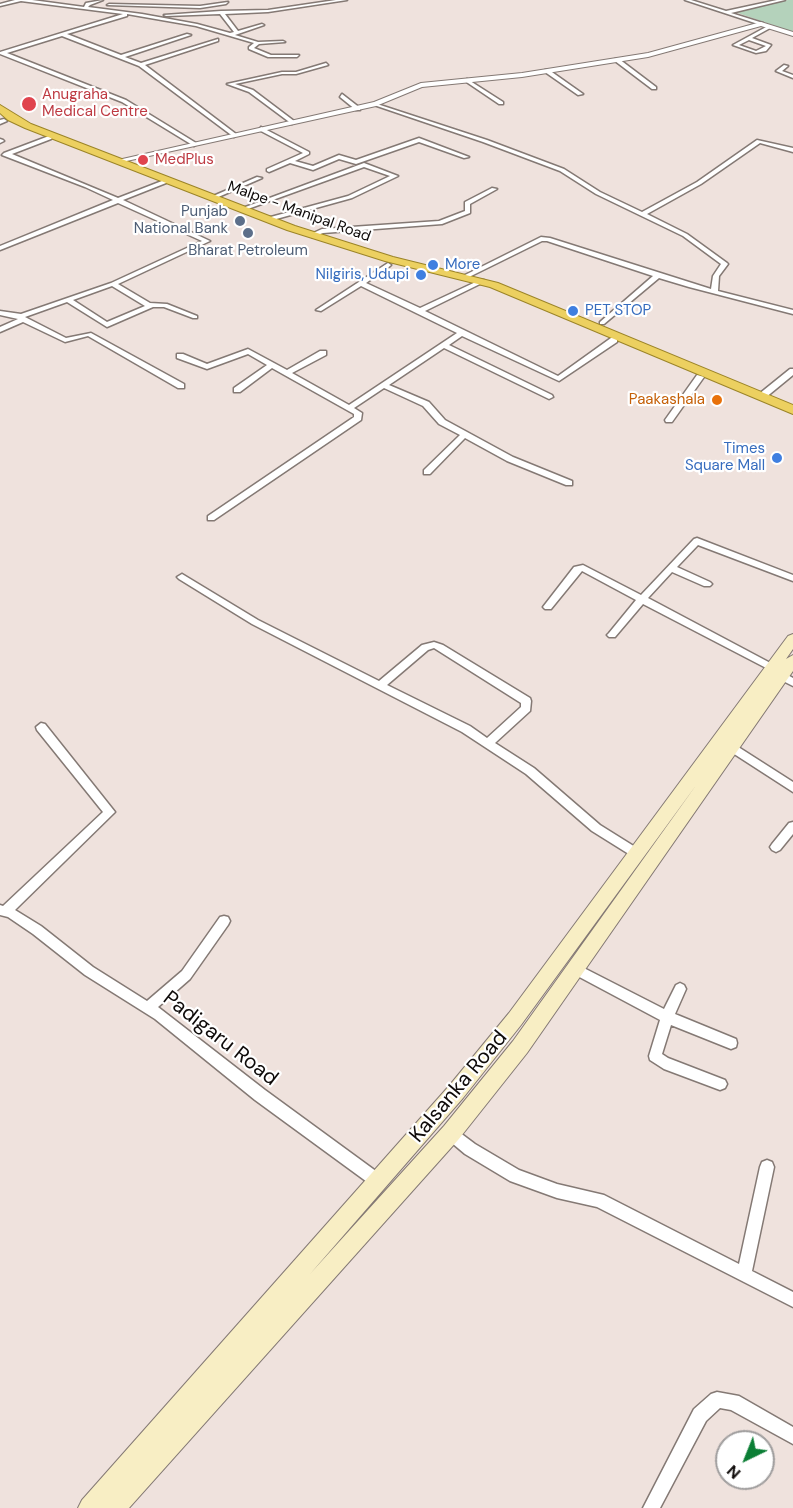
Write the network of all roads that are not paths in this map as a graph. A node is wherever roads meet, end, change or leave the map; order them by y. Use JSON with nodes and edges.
{"nodes":[{"id":1,"x":20,"y":0,"type":"edge"},
{"id":2,"x":52,"y":0,"type":"edge"},
{"id":3,"x":75,"y":0,"type":"edge"},
{"id":4,"x":101,"y":0,"type":"edge"},
{"id":5,"x":167,"y":0,"type":"edge"},
{"id":6,"x":345,"y":0,"type":"edge"},
{"id":7,"x":687,"y":0,"type":"edge"},
{"id":8,"x":783,"y":0,"type":"edge"},
{"id":9,"x":301,"y":1,"type":"edge"},
{"id":10,"x":226,"y":3,"type":"dead end"},
{"id":11,"x":42,"y":4,"type":"junction"},
{"id":12,"x":0,"y":5,"type":"edge"},
{"id":13,"x":159,"y":6,"type":"junction"},
{"id":14,"x":86,"y":7,"type":"junction"},
{"id":15,"x":304,"y":7,"type":"junction"},
{"id":16,"x":76,"y":8,"type":"junction"},
{"id":17,"x":221,"y":12,"type":"junction"},
{"id":18,"x":728,"y":12,"type":"junction"},
{"id":19,"x":131,"y":14,"type":"junction"},
{"id":20,"x":145,"y":15,"type":"junction"},
{"id":21,"x":761,"y":24,"type":"junction"},
{"id":22,"x":262,"y":26,"type":"dead end"},
{"id":23,"x":770,"y":27,"type":"junction"},
{"id":24,"x":237,"y":32,"type":"junction"},
{"id":25,"x":62,"y":34,"type":"junction"},
{"id":26,"x":189,"y":34,"type":"dead end"},
{"id":27,"x":229,"y":34,"type":"junction"},
{"id":28,"x":793,"y":34,"type":"edge"},
{"id":29,"x":748,"y":38,"type":"junction"},
{"id":30,"x":216,"y":40,"type":"dead end"},
{"id":31,"x":258,"y":42,"type":"junction"},
{"id":32,"x":283,"y":42,"type":"dead end"},
{"id":33,"x":1,"y":53,"type":"edge"},
{"id":34,"x":297,"y":56,"type":"dead end"},
{"id":35,"x":121,"y":57,"type":"junction"},
{"id":36,"x":616,"y":60,"type":"junction"},
{"id":37,"x":326,"y":64,"type":"dead end"},
{"id":38,"x":141,"y":65,"type":"junction"},
{"id":39,"x":786,"y":66,"type":"dead end"},
{"id":40,"x":547,"y":71,"type":"junction"},
{"id":41,"x":296,"y":73,"type":"junction"},
{"id":42,"x":793,"y":77,"type":"edge"},
{"id":43,"x":468,"y":80,"type":"junction"},
{"id":44,"x":285,"y":82,"type":"dead end"},
{"id":45,"x":654,"y":88,"type":"dead end"},
{"id":46,"x":580,"y":94,"type":"dead end"},
{"id":47,"x":342,"y":96,"type":"dead end"},
{"id":48,"x":501,"y":103,"type":"dead end"},
{"id":49,"x":376,"y":104,"type":"junction"},
{"id":50,"x":0,"y":108,"type":"edge"},
{"id":51,"x":358,"y":109,"type":"junction"},
{"id":52,"x":1,"y":120,"type":"edge"},
{"id":53,"x":292,"y":122,"type":"junction"},
{"id":54,"x":261,"y":129,"type":"junction"},
{"id":55,"x":234,"y":135,"type":"junction"},
{"id":56,"x":50,"y":138,"type":"junction"},
{"id":57,"x":68,"y":142,"type":"junction"},
{"id":58,"x":194,"y":144,"type":"junction"},
{"id":59,"x":793,"y":150,"type":"edge"},
{"id":60,"x":3,"y":155,"type":"edge"},
{"id":61,"x":466,"y":157,"type":"dead end"},
{"id":62,"x":122,"y":160,"type":"junction"},
{"id":63,"x":290,"y":161,"type":"junction"},
{"id":64,"x":356,"y":162,"type":"junction"},
{"id":65,"x":364,"y":165,"type":"junction"},
{"id":66,"x":268,"y":170,"type":"dead end"},
{"id":67,"x":260,"y":178,"type":"dead end"},
{"id":68,"x":164,"y":182,"type":"junction"},
{"id":69,"x":494,"y":189,"type":"dead end"},
{"id":70,"x":214,"y":197,"type":"junction"},
{"id":71,"x":119,"y":201,"type":"junction"},
{"id":72,"x":243,"y":208,"type":"junction"},
{"id":73,"x":644,"y":213,"type":"junction"},
{"id":74,"x":269,"y":219,"type":"junction"},
{"id":75,"x":312,"y":236,"type":"junction"},
{"id":76,"x":0,"y":248,"type":"edge"},
{"id":77,"x":388,"y":265,"type":"junction"},
{"id":78,"x":658,"y":275,"type":"junction"},
{"id":79,"x":475,"y":280,"type":"junction"},
{"id":80,"x":361,"y":283,"type":"junction"},
{"id":81,"x":113,"y":284,"type":"junction"},
{"id":82,"x":714,"y":292,"type":"junction"},
{"id":83,"x":67,"y":299,"type":"junction"},
{"id":84,"x":150,"y":306,"type":"junction"},
{"id":85,"x":793,"y":306,"type":"edge"},
{"id":86,"x":774,"y":308,"type":"junction"},
{"id":87,"x":319,"y":310,"type":"dead end"},
{"id":88,"x":420,"y":311,"type":"junction"},
{"id":89,"x":793,"y":312,"type":"edge"},
{"id":90,"x":0,"y":313,"type":"edge"},
{"id":91,"x":195,"y":317,"type":"dead end"},
{"id":92,"x":21,"y":318,"type":"junction"},
{"id":93,"x":602,"y":323,"type":"dead end"},
{"id":94,"x":0,"y":330,"type":"edge"},
{"id":95,"x":462,"y":333,"type":"junction"},
{"id":96,"x":614,"y":340,"type":"junction"},
{"id":97,"x":445,"y":346,"type":"junction"},
{"id":98,"x":323,"y":353,"type":"dead end"},
{"id":99,"x":180,"y":356,"type":"dead end"},
{"id":100,"x":272,"y":364,"type":"junction"},
{"id":101,"x":793,"y":371,"type":"edge"},
{"id":102,"x":288,"y":372,"type":"junction"},
{"id":103,"x":700,"y":376,"type":"junction"},
{"id":104,"x":384,"y":385,"type":"junction"},
{"id":105,"x":181,"y":386,"type":"dead end"},
{"id":106,"x":237,"y":390,"type":"dead end"},
{"id":107,"x":762,"y":396,"type":"junction"},
{"id":108,"x":549,"y":397,"type":"dead end"},
{"id":109,"x":350,"y":408,"type":"junction"},
{"id":110,"x":793,"y":410,"type":"edge"},
{"id":111,"x":793,"y":416,"type":"edge"},
{"id":112,"x":669,"y":420,"type":"dead end"},
{"id":113,"x":465,"y":434,"type":"junction"},
{"id":114,"x":427,"y":472,"type":"dead end"},
{"id":115,"x":569,"y":483,"type":"dead end"},
{"id":116,"x":211,"y":518,"type":"dead end"},
{"id":117,"x":672,"y":568,"type":"junction"},
{"id":118,"x":182,"y":577,"type":"dead end"},
{"id":119,"x":793,"y":578,"type":"edge"},
{"id":120,"x":707,"y":584,"type":"dead end"},
{"id":121,"x":641,"y":600,"type":"junction"},
{"id":122,"x":548,"y":608,"type":"dead end"},
{"id":123,"x":612,"y":635,"type":"dead end"},
{"id":124,"x":793,"y":639,"type":"edge"},
{"id":125,"x":793,"y":660,"type":"edge"},
{"id":126,"x":783,"y":675,"type":"edge"},
{"id":127,"x":379,"y":686,"type":"junction"},
{"id":128,"x":41,"y":727,"type":"dead end"},
{"id":129,"x":488,"y":743,"type":"junction"},
{"id":130,"x":732,"y":747,"type":"junction"},
{"id":131,"x":793,"y":788,"type":"edge"},
{"id":132,"x":793,"y":826,"type":"edge"},
{"id":133,"x":777,"y":846,"type":"dead end"},
{"id":134,"x":636,"y":853,"type":"junction"},
{"id":135,"x":3,"y":910,"type":"edge"},
{"id":136,"x":224,"y":921,"type":"dead end"},
{"id":137,"x":574,"y":968,"type":"junction"},
{"id":138,"x":680,"y":988,"type":"dead end"},
{"id":139,"x":148,"y":1008,"type":"junction"},
{"id":140,"x":667,"y":1017,"type":"junction"},
{"id":141,"x":730,"y":1043,"type":"dead end"},
{"id":142,"x":720,"y":1084,"type":"dead end"},
{"id":143,"x":451,"y":1132,"type":"junction"},
{"id":144,"x":767,"y":1167,"type":"dead end"},
{"id":145,"x":379,"y":1182,"type":"junction"},
{"id":146,"x":744,"y":1275,"type":"junction"},
{"id":147,"x":793,"y":1300,"type":"edge"},
{"id":148,"x":793,"y":1436,"type":"edge"},
{"id":149,"x":90,"y":1508,"type":"edge"},
{"id":150,"x":113,"y":1508,"type":"edge"},
{"id":151,"x":651,"y":1508,"type":"edge"}],
"edges":[{"from":1,"to":11,"type":"street"},
{"from":1,"to":12,"type":"street"},
{"from":2,"to":11,"type":"street"},
{"from":3,"to":16,"type":"street"},
{"from":4,"to":14,"type":"street"},
{"from":5,"to":13,"type":"street"},
{"from":6,"to":15,"type":"street"},
{"from":7,"to":18,"type":"street"},
{"from":8,"to":18,"type":"street"},
{"from":9,"to":15,"type":"street"},
{"from":10,"to":13,"type":"street"},
{"from":11,"to":16,"type":"street"},
{"from":13,"to":14,"type":"street"},
{"from":14,"to":16,"type":"street"},
{"from":14,"to":19,"type":"street"},
{"from":15,"to":17,"type":"street"},
{"from":17,"to":20,"type":"street"},
{"from":17,"to":24,"type":"street"},
{"from":18,"to":21,"type":"street"},
{"from":19,"to":20,"type":"street"},
{"from":19,"to":25,"type":"street"},
{"from":20,"to":27,"type":"street"},
{"from":21,"to":23,"type":"street"},
{"from":21,"to":36,"type":"street"},
{"from":22,"to":24,"type":"street"},
{"from":23,"to":28,"type":"street"},
{"from":23,"to":29,"type":"street"},
{"from":24,"to":27,"type":"street"},
{"from":25,"to":33,"type":"street"},
{"from":25,"to":35,"type":"street"},
{"from":26,"to":35,"type":"street"},
{"from":27,"to":31,"type":"street"},
{"from":29,"to":29,"type":"street"},
{"from":30,"to":38,"type":"street"},
{"from":31,"to":32,"type":"street"},
{"from":31,"to":34,"type":"street"},
{"from":33,"to":58,"type":"street"},
{"from":35,"to":38,"type":"street"},
{"from":36,"to":40,"type":"street"},
{"from":36,"to":45,"type":"street"},
{"from":37,"to":41,"type":"street"},
{"from":38,"to":55,"type":"street"},
{"from":39,"to":42,"type":"street"},
{"from":40,"to":43,"type":"street"},
{"from":40,"to":46,"type":"street"},
{"from":41,"to":44,"type":"street"},
{"from":41,"to":53,"type":"street"},
{"from":43,"to":48,"type":"street"},
{"from":43,"to":49,"type":"street"},
{"from":47,"to":51,"type":"street"},
{"from":49,"to":51,"type":"street"},
{"from":49,"to":73,"type":"street"},
{"from":50,"to":57,"type":"highway","name":"Malpe - Manipal Road"},
{"from":51,"to":53,"type":"street"},
{"from":52,"to":56,"type":"highway","name":"Malpe - Manipal Road"},
{"from":53,"to":54,"type":"street"},
{"from":54,"to":55,"type":"street"},
{"from":54,"to":63,"type":"street"},
{"from":55,"to":58,"type":"street"},
{"from":56,"to":57,"type":"highway","name":"Malpe - Manipal Road"},
{"from":56,"to":60,"type":"street"},
{"from":57,"to":62,"type":"highway","name":"Malpe - Manipal Road"},
{"from":57,"to":68,"type":"highway","name":"Malpe - Manipal Road"},
{"from":58,"to":62,"type":"street"},
{"from":59,"to":73,"type":"street"},
{"from":60,"to":71,"type":"street"},
{"from":61,"to":64,"type":"street"},
{"from":62,"to":70,"type":"highway","name":"Malpe - Manipal Road"},
{"from":63,"to":64,"type":"street"},
{"from":63,"to":66,"type":"street"},
{"from":64,"to":65,"type":"street"},
{"from":65,"to":72,"type":"street"},
{"from":65,"to":74,"type":"street"},
{"from":67,"to":70,"type":"street"},
{"from":68,"to":71,"type":"street"},
{"from":68,"to":77,"type":"highway","name":"Malpe - Manipal Road"},
{"from":69,"to":75,"type":"street"},
{"from":70,"to":72,"type":"highway","name":"Malpe - Manipal Road"},
{"from":71,"to":76,"type":"street"},
{"from":71,"to":81,"type":"street"},
{"from":72,"to":74,"type":"highway","name":"Malpe - Manipal Road"},
{"from":73,"to":82,"type":"street"},
{"from":74,"to":75,"type":"highway","name":"Malpe - Manipal Road"},
{"from":75,"to":79,"type":"highway","name":"Malpe - Manipal Road"},
{"from":77,"to":79,"type":"highway","name":"Malpe - Manipal Road"},
{"from":77,"to":80,"type":"street"},
{"from":78,"to":79,"type":"street"},
{"from":78,"to":82,"type":"street"},
{"from":78,"to":93,"type":"street"},
{"from":79,"to":88,"type":"street"},
{"from":79,"to":96,"type":"highway","name":"Malpe - Manipal Road"},
{"from":79,"to":107,"type":"highway","name":"Malpe - Manipal Road"},
{"from":80,"to":87,"type":"street"},
{"from":80,"to":88,"type":"street"},
{"from":81,"to":83,"type":"street"},
{"from":81,"to":84,"type":"street"},
{"from":82,"to":86,"type":"street"},
{"from":83,"to":84,"type":"street"},
{"from":83,"to":92,"type":"street"},
{"from":84,"to":91,"type":"street"},
{"from":85,"to":86,"type":"street"},
{"from":86,"to":89,"type":"street"},
{"from":88,"to":95,"type":"street"},
{"from":90,"to":92,"type":"street"},
{"from":92,"to":94,"type":"street"},
{"from":92,"to":105,"type":"street"},
{"from":95,"to":96,"type":"street"},
{"from":95,"to":97,"type":"street"},
{"from":96,"to":103,"type":"highway","name":"Malpe - Manipal Road"},
{"from":97,"to":104,"type":"street"},
{"from":97,"to":108,"type":"street"},
{"from":98,"to":102,"type":"street"},
{"from":99,"to":100,"type":"street"},
{"from":100,"to":102,"type":"street"},
{"from":100,"to":106,"type":"street"},
{"from":101,"to":107,"type":"street"},
{"from":102,"to":109,"type":"street"},
{"from":103,"to":111,"type":"highway","name":"Malpe - Manipal Road"},
{"from":103,"to":112,"type":"street"},
{"from":104,"to":109,"type":"street"},
{"from":104,"to":113,"type":"street"},
{"from":107,"to":110,"type":"highway","name":"Malpe - Manipal Road"},
{"from":109,"to":116,"type":"street"},
{"from":113,"to":114,"type":"street"},
{"from":113,"to":115,"type":"street"},
{"from":117,"to":119,"type":"street"},
{"from":117,"to":120,"type":"street"},
{"from":117,"to":121,"type":"street"},
{"from":118,"to":127,"type":"street"},
{"from":121,"to":122,"type":"street"},
{"from":121,"to":123,"type":"street"},
{"from":121,"to":126,"type":"street"},
{"from":124,"to":126,"type":"main road","name":"Kalsanka Road"},
{"from":125,"to":126,"type":"main road"},
{"from":126,"to":130,"type":"main road"},
{"from":126,"to":134,"type":"main road","name":"Kalsanka Road"},
{"from":127,"to":129,"type":"street"},
{"from":127,"to":129,"type":"street"},
{"from":128,"to":135,"type":"street"},
{"from":129,"to":134,"type":"street"},
{"from":130,"to":131,"type":"street"},
{"from":130,"to":137,"type":"main road"},
{"from":132,"to":133,"type":"street"},
{"from":134,"to":145,"type":"main road","name":"Kalsanka Road"},
{"from":135,"to":139,"type":"street","name":"Padigaru Road"},
{"from":136,"to":139,"type":"street"},
{"from":137,"to":140,"type":"street"},
{"from":137,"to":143,"type":"main road"},
{"from":138,"to":140,"type":"street"},
{"from":139,"to":145,"type":"street","name":"Padigaru Road"},
{"from":140,"to":141,"type":"street"},
{"from":140,"to":142,"type":"street"},
{"from":143,"to":146,"type":"street"},
{"from":143,"to":150,"type":"main road"},
{"from":144,"to":146,"type":"street"},
{"from":145,"to":149,"type":"main road","name":"Kalsanka Road"},
{"from":146,"to":147,"type":"street"},
{"from":148,"to":151,"type":"street"}]}
